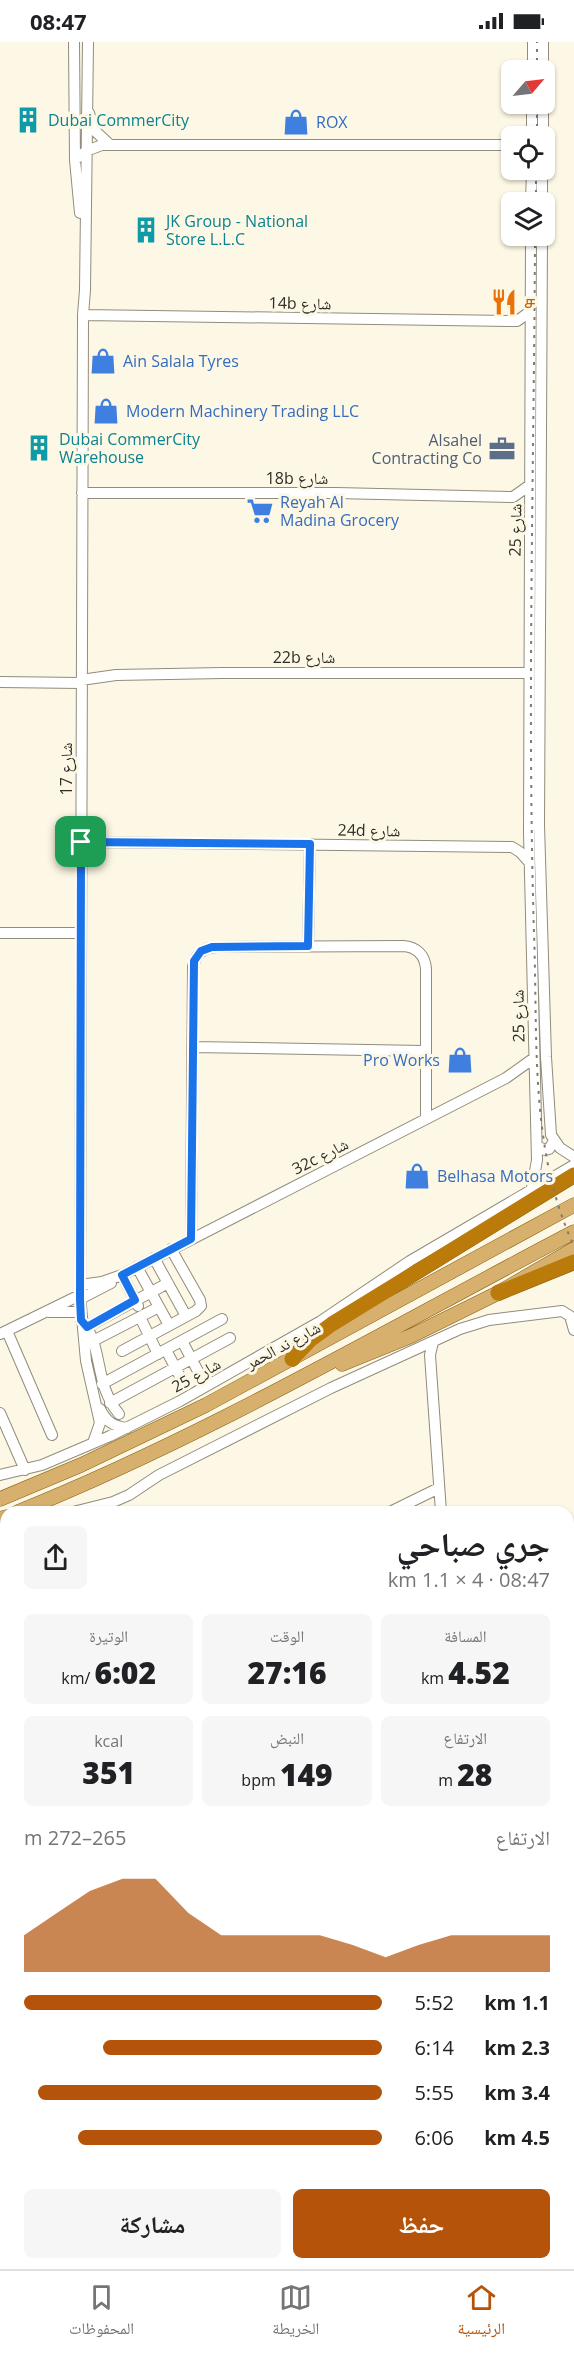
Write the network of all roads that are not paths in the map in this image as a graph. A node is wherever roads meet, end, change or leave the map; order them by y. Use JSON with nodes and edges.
{"nodes":[{"id":1,"x":74,"y":42,"type":"edge"},
{"id":2,"x":88,"y":42,"type":"edge"},
{"id":3,"x":533,"y":42,"type":"edge"},
{"id":4,"x":543,"y":42,"type":"edge"},
{"id":5,"x":533,"y":60,"type":"edge"},
{"id":6,"x":543,"y":60,"type":"edge"},
{"id":7,"x":87,"y":104,"type":"junction"},
{"id":8,"x":109,"y":144,"type":"junction"},
{"id":9,"x":501,"y":145,"type":"edge"},
{"id":10,"x":86,"y":151,"type":"junction"},
{"id":11,"x":75,"y":160,"type":"junction"},
{"id":12,"x":531,"y":246,"type":"edge"},
{"id":13,"x":542,"y":246,"type":"edge"},
{"id":14,"x":531,"y":311,"type":"junction"},
{"id":15,"x":83,"y":315,"type":"junction"},
{"id":16,"x":517,"y":321,"type":"junction"},
{"id":17,"x":531,"y":334,"type":"junction"},
{"id":18,"x":530,"y":485,"type":"junction"},
{"id":19,"x":82,"y":493,"type":"junction"},
{"id":20,"x":513,"y":497,"type":"junction"},
{"id":21,"x":530,"y":515,"type":"junction"},
{"id":22,"x":528,"y":673,"type":"junction"},
{"id":23,"x":81,"y":681,"type":"junction"},
{"id":24,"x":0,"y":682,"type":"edge"},
{"id":25,"x":529,"y":833,"type":"junction"},
{"id":26,"x":81,"y":842,"type":"junction"},
{"id":27,"x":310,"y":844,"type":"junction"},
{"id":28,"x":512,"y":847,"type":"junction"},
{"id":29,"x":529,"y":862,"type":"junction"},
{"id":30,"x":0,"y":933,"type":"edge"},
{"id":31,"x":81,"y":933,"type":"junction"},
{"id":32,"x":308,"y":946,"type":"junction"},
{"id":33,"x":193,"y":1047,"type":"junction"},
{"id":34,"x":424,"y":1051,"type":"junction"},
{"id":35,"x":534,"y":1058,"type":"junction"},
{"id":36,"x":506,"y":1078,"type":"junction"},
{"id":37,"x":534,"y":1081,"type":"junction"},
{"id":38,"x":426,"y":1119,"type":"junction"},
{"id":39,"x":554,"y":1141,"type":"junction"},
{"id":40,"x":537,"y":1146,"type":"junction"},
{"id":41,"x":574,"y":1157,"type":"edge"},
{"id":42,"x":574,"y":1165,"type":"edge"},
{"id":43,"x":574,"y":1175,"type":"edge"},
{"id":44,"x":532,"y":1188,"type":"junction"},
{"id":45,"x":574,"y":1205,"type":"edge"},
{"id":46,"x":574,"y":1232,"type":"edge"},
{"id":47,"x":191,"y":1239,"type":"junction"},
{"id":48,"x":171,"y":1249,"type":"junction"},
{"id":49,"x":574,"y":1249,"type":"edge"},
{"id":50,"x":154,"y":1258,"type":"junction"},
{"id":51,"x":574,"y":1262,"type":"edge"},
{"id":52,"x":137,"y":1267,"type":"junction"},
{"id":53,"x":120,"y":1276,"type":"junction"},
{"id":54,"x":168,"y":1282,"type":"junction"},
{"id":55,"x":151,"y":1292,"type":"junction"},
{"id":56,"x":80,"y":1293,"type":"junction"},
{"id":57,"x":498,"y":1293,"type":"junction"},
{"id":58,"x":135,"y":1300,"type":"junction"},
{"id":59,"x":159,"y":1307,"type":"junction"},
{"id":60,"x":49,"y":1312,"type":"junction"},
{"id":61,"x":186,"y":1316,"type":"junction"},
{"id":62,"x":141,"y":1317,"type":"junction"},
{"id":63,"x":83,"y":1319,"type":"junction"},
{"id":64,"x":222,"y":1319,"type":"dead end"},
{"id":65,"x":168,"y":1326,"type":"junction"},
{"id":66,"x":574,"y":1330,"type":"edge"},
{"id":67,"x":4,"y":1332,"type":"edge"},
{"id":68,"x":149,"y":1336,"type":"junction"},
{"id":69,"x":230,"y":1338,"type":"dead end"},
{"id":70,"x":93,"y":1341,"type":"junction"},
{"id":71,"x":179,"y":1342,"type":"junction"},
{"id":72,"x":433,"y":1342,"type":"junction"},
{"id":73,"x":132,"y":1345,"type":"junction"},
{"id":74,"x":416,"y":1350,"type":"junction"},
{"id":75,"x":122,"y":1351,"type":"dead end"},
{"id":76,"x":162,"y":1352,"type":"junction"},
{"id":77,"x":192,"y":1359,"type":"junction"},
{"id":78,"x":292,"y":1359,"type":"junction"},
{"id":79,"x":138,"y":1364,"type":"junction"},
{"id":80,"x":175,"y":1367,"type":"junction"},
{"id":81,"x":432,"y":1370,"type":"junction"},
{"id":82,"x":200,"y":1375,"type":"dead end"},
{"id":83,"x":301,"y":1379,"type":"junction"},
{"id":84,"x":102,"y":1384,"type":"junction"},
{"id":85,"x":145,"y":1384,"type":"junction"},
{"id":86,"x":184,"y":1384,"type":"dead end"},
{"id":87,"x":96,"y":1402,"type":"junction"},
{"id":88,"x":110,"y":1403,"type":"junction"},
{"id":89,"x":0,"y":1413,"type":"edge"},
{"id":90,"x":118,"y":1414,"type":"dead end"},
{"id":91,"x":127,"y":1428,"type":"junction"},
{"id":92,"x":52,"y":1435,"type":"dead end"},
{"id":93,"x":93,"y":1443,"type":"junction"},
{"id":94,"x":26,"y":1470,"type":"junction"},
{"id":95,"x":0,"y":1475,"type":"edge"},
{"id":96,"x":439,"y":1488,"type":"junction"},
{"id":97,"x":0,"y":1499,"type":"edge"},
{"id":98,"x":32,"y":1506,"type":"edge"},
{"id":99,"x":97,"y":1506,"type":"edge"},
{"id":100,"x":402,"y":1506,"type":"edge"},
{"id":101,"x":440,"y":1506,"type":"edge"}],
"edges":[{"from":1,"to":11,"type":"street","name":"شارع 17"},
{"from":2,"to":7,"type":"street","name":"شارع 17"},
{"from":3,"to":5,"type":"street"},
{"from":4,"to":6,"type":"street"},
{"from":7,"to":8,"type":"street"},
{"from":7,"to":10,"type":"street","name":"شارع 17"},
{"from":8,"to":9,"type":"street"},
{"from":8,"to":10,"type":"street"},
{"from":10,"to":11,"type":"street"},
{"from":10,"to":15,"type":"street","name":"شارع 17"},
{"from":11,"to":15,"type":"street","name":"شارع 17"},
{"from":12,"to":14,"type":"street","name":"شارع 25"},
{"from":13,"to":39,"type":"street","name":"شارع 25"},
{"from":14,"to":16,"type":"street"},
{"from":14,"to":17,"type":"street","name":"شارع 25"},
{"from":15,"to":16,"type":"street","name":"14b شارع"},
{"from":15,"to":19,"type":"street","name":"شارع 17"},
{"from":16,"to":17,"type":"street"},
{"from":17,"to":18,"type":"street","name":"شارع 25"},
{"from":18,"to":20,"type":"street"},
{"from":18,"to":21,"type":"street","name":"شارع 25"},
{"from":19,"to":20,"type":"street","name":"18b شارع"},
{"from":19,"to":23,"type":"street","name":"شارع 17"},
{"from":20,"to":21,"type":"street"},
{"from":21,"to":22,"type":"street","name":"شارع 25"},
{"from":22,"to":23,"type":"street","name":"22b شارع"},
{"from":22,"to":25,"type":"street","name":"شارع 25"},
{"from":23,"to":24,"type":"street","name":"22b شارع"},
{"from":23,"to":26,"type":"street","name":"شارع 17"},
{"from":25,"to":28,"type":"street"},
{"from":25,"to":29,"type":"street","name":"شارع 25"},
{"from":26,"to":27,"type":"street","name":"24d شارع"},
{"from":26,"to":31,"type":"street","name":"شارع 17"},
{"from":27,"to":28,"type":"street","name":"24d شارع"},
{"from":27,"to":32,"type":"street"},
{"from":28,"to":29,"type":"street"},
{"from":29,"to":35,"type":"street","name":"شارع 25"},
{"from":30,"to":31,"type":"street"},
{"from":31,"to":56,"type":"street","name":"شارع 17"},
{"from":32,"to":33,"type":"street"},
{"from":32,"to":34,"type":"street"},
{"from":33,"to":34,"type":"street"},
{"from":33,"to":47,"type":"street"},
{"from":34,"to":38,"type":"street"},
{"from":35,"to":36,"type":"street","name":"32c شارع"},
{"from":35,"to":37,"type":"street","name":"شارع 25"},
{"from":36,"to":37,"type":"street"},
{"from":36,"to":38,"type":"street","name":"32c شارع"},
{"from":37,"to":40,"type":"street","name":"شارع 25"},
{"from":38,"to":47,"type":"street","name":"32c شارع"},
{"from":39,"to":40,"type":"street"},
{"from":39,"to":41,"type":"street"},
{"from":40,"to":44,"type":"street","name":"شارع 25"},
{"from":42,"to":44,"type":"street"},
{"from":43,"to":78,"type":"highway"},
{"from":44,"to":91,"type":"street","name":"شارع 25"},
{"from":45,"to":78,"type":"main road","name":"شارع ند الحمر"},
{"from":46,"to":83,"type":"main road"},
{"from":47,"to":48,"type":"street","name":"32c شارع"},
{"from":48,"to":50,"type":"street","name":"32c شارع"},
{"from":48,"to":61,"type":"street"},
{"from":49,"to":57,"type":"main road"},
{"from":50,"to":52,"type":"street","name":"32c شارع"},
{"from":50,"to":54,"type":"street"},
{"from":51,"to":57,"type":"highway"},
{"from":52,"to":53,"type":"street","name":"32c شارع"},
{"from":52,"to":55,"type":"street"},
{"from":53,"to":56,"type":"street","name":"32c شارع"},
{"from":53,"to":58,"type":"street"},
{"from":54,"to":55,"type":"street"},
{"from":54,"to":61,"type":"street"},
{"from":55,"to":58,"type":"street"},
{"from":55,"to":59,"type":"street"},
{"from":56,"to":60,"type":"street","name":"32c شارع"},
{"from":56,"to":63,"type":"street","name":"شارع 17"},
{"from":57,"to":83,"type":"main road"},
{"from":58,"to":62,"type":"street"},
{"from":58,"to":63,"type":"street"},
{"from":59,"to":62,"type":"street"},
{"from":59,"to":65,"type":"street"},
{"from":60,"to":63,"type":"street","name":"32c شارع"},
{"from":60,"to":67,"type":"street","name":"32c شارع"},
{"from":61,"to":65,"type":"street"},
{"from":62,"to":68,"type":"street"},
{"from":62,"to":70,"type":"street"},
{"from":63,"to":70,"type":"street"},
{"from":63,"to":87,"type":"street","name":"شارع 17"},
{"from":64,"to":71,"type":"street"},
{"from":65,"to":68,"type":"street"},
{"from":65,"to":71,"type":"street"},
{"from":66,"to":72,"type":"street"},
{"from":67,"to":92,"type":"street"},
{"from":68,"to":73,"type":"street"},
{"from":68,"to":76,"type":"street"},
{"from":69,"to":77,"type":"street"},
{"from":70,"to":84,"type":"street"},
{"from":71,"to":76,"type":"street"},
{"from":71,"to":77,"type":"street"},
{"from":72,"to":74,"type":"street"},
{"from":72,"to":81,"type":"street"},
{"from":73,"to":75,"type":"street"},
{"from":73,"to":79,"type":"street"},
{"from":74,"to":81,"type":"street"},
{"from":74,"to":99,"type":"street"},
{"from":76,"to":79,"type":"street"},
{"from":76,"to":80,"type":"street"},
{"from":77,"to":80,"type":"street"},
{"from":77,"to":82,"type":"street"},
{"from":78,"to":97,"type":"main road","name":"شارع ند الحمر"},
{"from":79,"to":84,"type":"street"},
{"from":79,"to":85,"type":"street"},
{"from":80,"to":85,"type":"street"},
{"from":80,"to":86,"type":"street"},
{"from":81,"to":96,"type":"street"},
{"from":83,"to":98,"type":"main road"},
{"from":84,"to":88,"type":"street"},
{"from":85,"to":88,"type":"street"},
{"from":87,"to":91,"type":"street","name":"شارع 17"},
{"from":87,"to":93,"type":"street","name":"شارع 17"},
{"from":88,"to":90,"type":"street"},
{"from":89,"to":94,"type":"street"},
{"from":91,"to":93,"type":"street","name":"شارع 25"},
{"from":93,"to":94,"type":"street","name":"شارع 25"},
{"from":94,"to":95,"type":"street","name":"شارع 25"},
{"from":96,"to":100,"type":"street"},
{"from":96,"to":101,"type":"street"}]}
